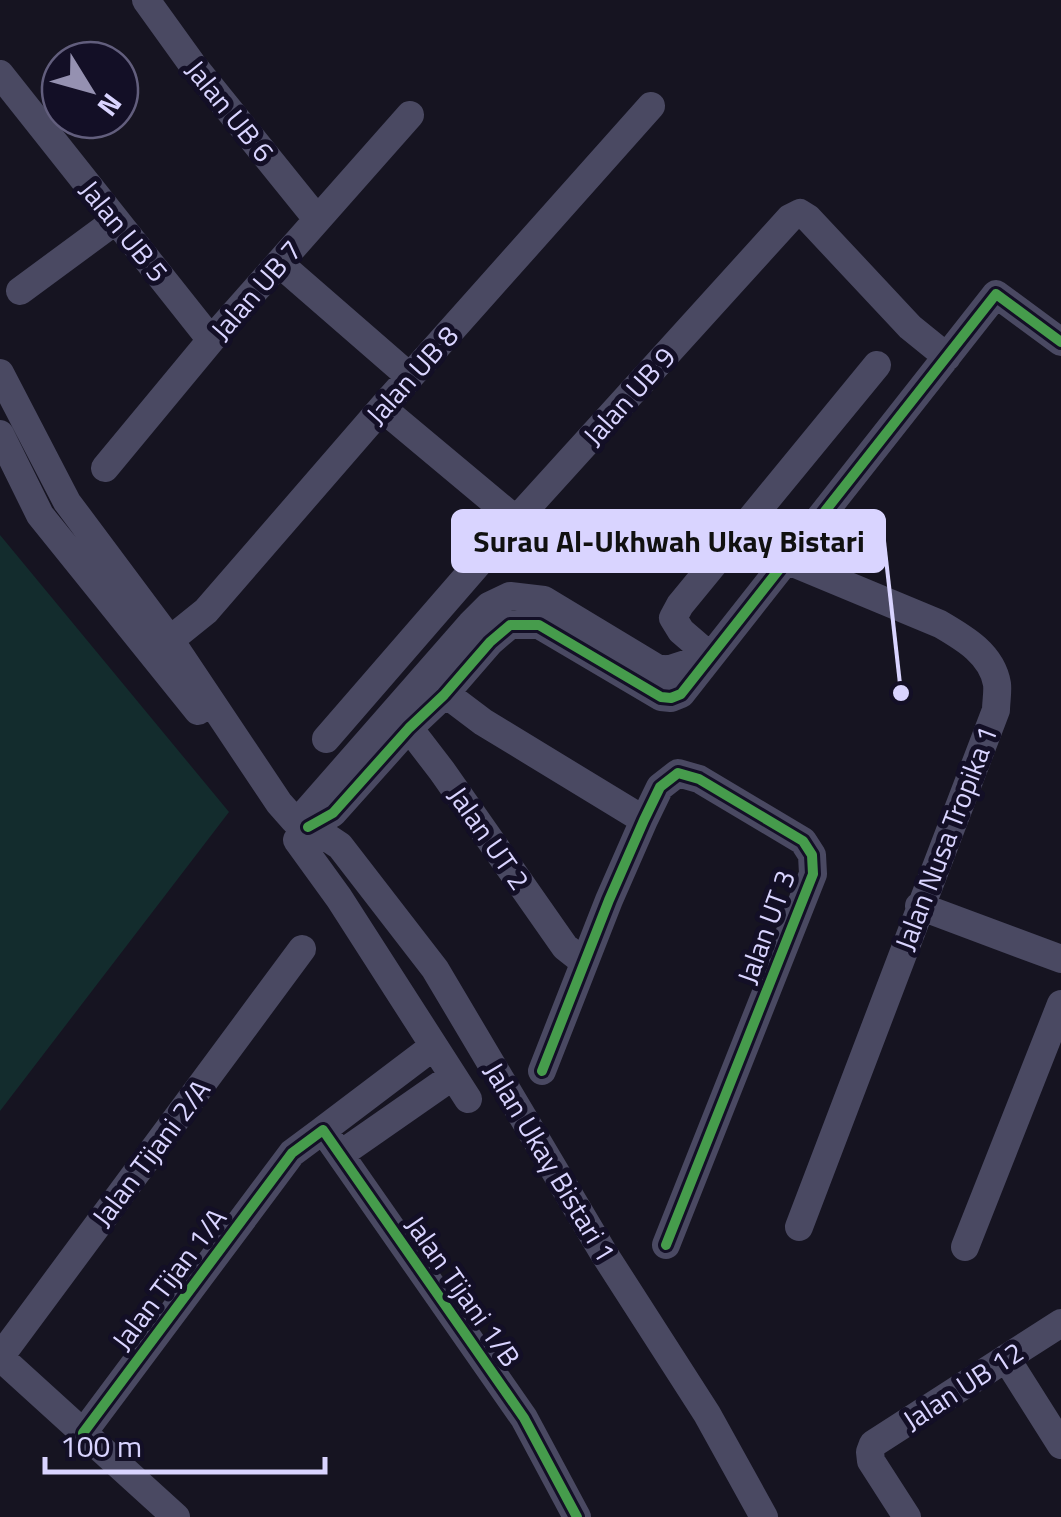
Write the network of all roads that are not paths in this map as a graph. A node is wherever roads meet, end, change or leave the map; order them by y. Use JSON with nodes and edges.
{"nodes":[{"id":1,"x":146,"y":0,"type":"edge"},
{"id":2,"x":2,"y":79,"type":"edge"},
{"id":3,"x":651,"y":106,"type":"dead end"},
{"id":4,"x":410,"y":115,"type":"dead end"},
{"id":5,"x":317,"y":219,"type":"junction"},
{"id":6,"x":115,"y":220,"type":"junction"},
{"id":7,"x":280,"y":264,"type":"junction"},
{"id":8,"x":20,"y":291,"type":"dead end"},
{"id":9,"x":212,"y":340,"type":"junction"},
{"id":10,"x":1061,"y":342,"type":"edge"},
{"id":11,"x":946,"y":357,"type":"junction"},
{"id":12,"x":877,"y":365,"type":"dead end"},
{"id":13,"x":0,"y":374,"type":"edge"},
{"id":14,"x":410,"y":377,"type":"junction"},
{"id":15,"x":382,"y":408,"type":"junction"},
{"id":16,"x":0,"y":434,"type":"edge"},
{"id":17,"x":104,"y":468,"type":"dead end"},
{"id":18,"x":516,"y":520,"type":"junction"},
{"id":19,"x":786,"y":560,"type":"junction"},
{"id":20,"x":170,"y":640,"type":"junction"},
{"id":21,"x":710,"y":656,"type":"junction"},
{"id":22,"x":434,"y":686,"type":"junction"},
{"id":23,"x":401,"y":720,"type":"junction"},
{"id":24,"x":326,"y":739,"type":"dead end"},
{"id":25,"x":644,"y":820,"type":"junction"},
{"id":26,"x":300,"y":829,"type":"junction"},
{"id":27,"x":919,"y":906,"type":"junction"},
{"id":28,"x":302,"y":949,"type":"dead end"},
{"id":29,"x":1061,"y":958,"type":"edge"},
{"id":30,"x":584,"y":962,"type":"junction"},
{"id":31,"x":1061,"y":1004,"type":"edge"},
{"id":32,"x":434,"y":1046,"type":"junction"},
{"id":33,"x":542,"y":1070,"type":"dead end"},
{"id":34,"x":376,"y":1089,"type":"junction"},
{"id":35,"x":396,"y":1116,"type":"junction"},
{"id":36,"x":323,"y":1130,"type":"junction"},
{"id":37,"x":341,"y":1154,"type":"junction"},
{"id":38,"x":799,"y":1227,"type":"dead end"},
{"id":39,"x":666,"y":1246,"type":"dead end"},
{"id":40,"x":966,"y":1247,"type":"dead end"},
{"id":41,"x":1061,"y":1324,"type":"edge"},
{"id":42,"x":0,"y":1357,"type":"edge"},
{"id":43,"x":1006,"y":1358,"type":"junction"},
{"id":44,"x":83,"y":1433,"type":"junction"},
{"id":45,"x":1061,"y":1445,"type":"edge"},
{"id":46,"x":176,"y":1517,"type":"edge"},
{"id":47,"x":577,"y":1517,"type":"edge"},
{"id":48,"x":764,"y":1517,"type":"edge"},
{"id":49,"x":907,"y":1517,"type":"edge"}],
"edges":[{"from":1,"to":5,"type":"street","name":"Jalan UB 6"},
{"from":2,"to":6,"type":"street","name":"Jalan UB 5"},
{"from":3,"to":14,"type":"street","name":"Jalan UB 8"},
{"from":4,"to":5,"type":"street","name":"Jalan UB 7"},
{"from":5,"to":7,"type":"street","name":"Jalan UB 7"},
{"from":6,"to":8,"type":"street"},
{"from":6,"to":9,"type":"street","name":"Jalan UB 5"},
{"from":7,"to":9,"type":"street","name":"Jalan UB 7"},
{"from":7,"to":14,"type":"street"},
{"from":9,"to":17,"type":"street","name":"Jalan UB 7"},
{"from":10,"to":11,"type":"street"},
{"from":11,"to":18,"type":"street","name":"Jalan UB 9"},
{"from":11,"to":19,"type":"street"},
{"from":12,"to":21,"type":"street"},
{"from":13,"to":20,"type":"street","name":"Jalan Ukay Bistari 1"},
{"from":14,"to":15,"type":"street","name":"Jalan UB 8"},
{"from":15,"to":18,"type":"street"},
{"from":15,"to":20,"type":"street","name":"Jalan UB 8"},
{"from":16,"to":26,"type":"street","name":"Jalan Ukay Bistari 1"},
{"from":18,"to":24,"type":"street","name":"Jalan UB 9"},
{"from":19,"to":21,"type":"street"},
{"from":19,"to":27,"type":"street","name":"Jalan Nusa Tropika 1"},
{"from":20,"to":26,"type":"street","name":"Jalan Ukay Bistari 1"},
{"from":21,"to":22,"type":"street"},
{"from":22,"to":23,"type":"street"},
{"from":22,"to":25,"type":"street"},
{"from":23,"to":26,"type":"street"},
{"from":23,"to":30,"type":"street","name":"Jalan UT 2"},
{"from":25,"to":30,"type":"street","name":"Jalan UT 3"},
{"from":25,"to":39,"type":"street","name":"Jalan UT 3"},
{"from":26,"to":32,"type":"street","name":"Jalan Ukay Bistari 1"},
{"from":26,"to":48,"type":"street","name":"Jalan Ukay Bistari 1"},
{"from":27,"to":29,"type":"street"},
{"from":27,"to":38,"type":"street","name":"Jalan Nusa Tropika 1"},
{"from":28,"to":42,"type":"street","name":"Jalan Tijani 2/A"},
{"from":30,"to":33,"type":"street","name":"Jalan UT 3"},
{"from":31,"to":40,"type":"street"},
{"from":32,"to":34,"type":"street"},
{"from":32,"to":35,"type":"street","name":"Jalan Ukay Bistari 1"},
{"from":34,"to":35,"type":"street"},
{"from":34,"to":36,"type":"street"},
{"from":35,"to":37,"type":"street"},
{"from":36,"to":37,"type":"street","name":"Jalan Tijani 1/B"},
{"from":36,"to":44,"type":"street","name":"Jalan Tijan 1/A"},
{"from":37,"to":47,"type":"street","name":"Jalan Tijani 1/B"},
{"from":41,"to":43,"type":"street","name":"Jalan UB 12"},
{"from":42,"to":44,"type":"street"},
{"from":43,"to":45,"type":"street"},
{"from":43,"to":49,"type":"street","name":"Jalan UB 12"},
{"from":44,"to":46,"type":"street"}]}
